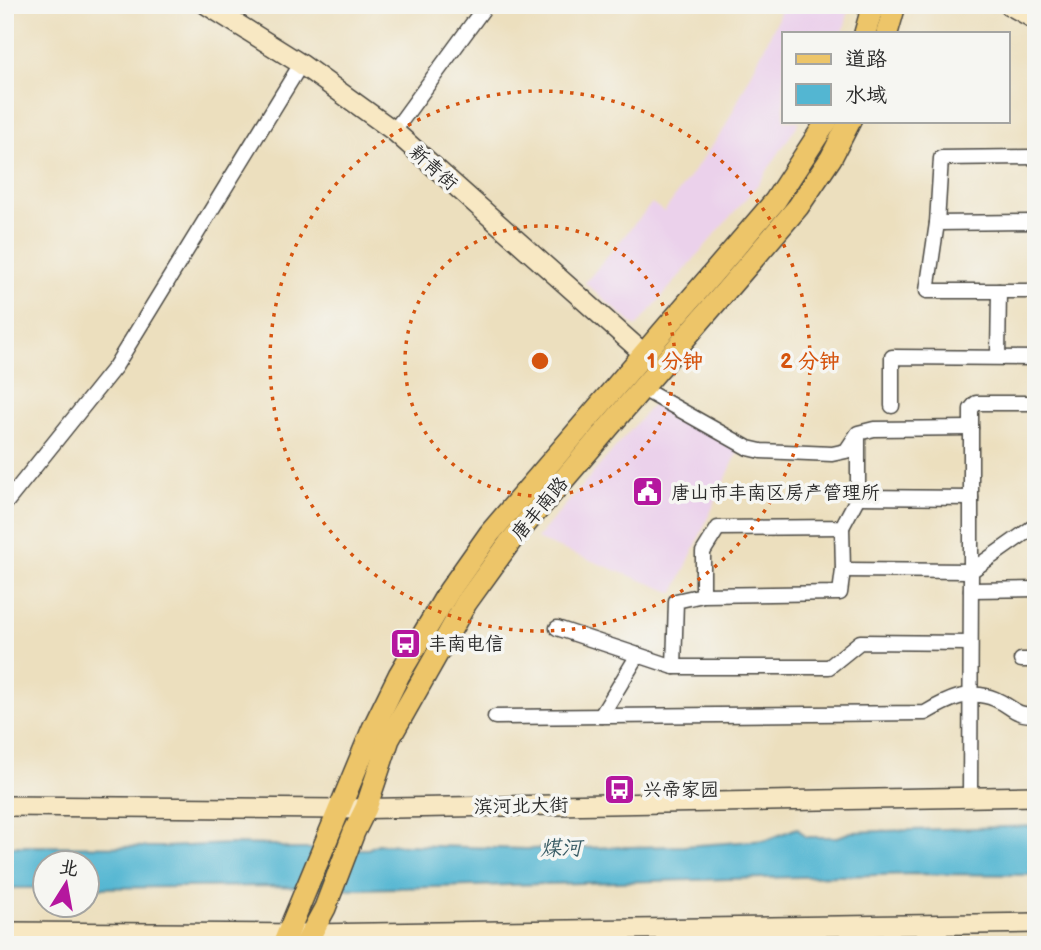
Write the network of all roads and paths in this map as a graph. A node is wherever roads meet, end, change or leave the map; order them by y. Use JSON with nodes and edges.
{"nodes":[{"id":1,"x":206,"y":5,"type":"edge"},
{"id":2,"x":486,"y":5,"type":"edge"},
{"id":3,"x":873,"y":5,"type":"edge"},
{"id":4,"x":895,"y":5,"type":"edge"},
{"id":5,"x":1009,"y":5,"type":"edge"},
{"id":6,"x":1036,"y":20,"type":"edge"},
{"id":7,"x":865,"y":32,"type":"edge"},
{"id":8,"x":887,"y":32,"type":"edge"},
{"id":9,"x":301,"y":64,"type":"junction"},
{"id":10,"x":826,"y":122,"type":"edge"},
{"id":11,"x":849,"y":122,"type":"edge"},
{"id":12,"x":394,"y":131,"type":"junction"},
{"id":13,"x":1036,"y":157,"type":"edge"},
{"id":14,"x":1036,"y":222,"type":"edge"},
{"id":15,"x":937,"y":223,"type":"junction"},
{"id":16,"x":999,"y":291,"type":"junction"},
{"id":17,"x":1036,"y":291,"type":"edge"},
{"id":18,"x":643,"y":353,"type":"junction"},
{"id":19,"x":998,"y":358,"type":"junction"},
{"id":20,"x":1036,"y":358,"type":"edge"},
{"id":21,"x":641,"y":387,"type":"junction"},
{"id":22,"x":1036,"y":403,"type":"edge"},
{"id":23,"x":892,"y":406,"type":"dead end"},
{"id":24,"x":971,"y":428,"type":"junction"},
{"id":25,"x":858,"y":433,"type":"junction"},
{"id":26,"x":858,"y":497,"type":"junction"},
{"id":27,"x":971,"y":498,"type":"junction"},
{"id":28,"x":5,"y":504,"type":"edge"},
{"id":29,"x":1036,"y":525,"type":"edge"},
{"id":30,"x":842,"y":527,"type":"junction"},
{"id":31,"x":843,"y":570,"type":"junction"},
{"id":32,"x":971,"y":571,"type":"junction"},
{"id":33,"x":1036,"y":589,"type":"edge"},
{"id":34,"x":971,"y":590,"type":"junction"},
{"id":35,"x":703,"y":595,"type":"junction"},
{"id":36,"x":557,"y":628,"type":"dead end"},
{"id":37,"x":970,"y":643,"type":"junction"},
{"id":38,"x":638,"y":655,"type":"junction"},
{"id":39,"x":1020,"y":660,"type":"dead end"},
{"id":40,"x":1036,"y":660,"type":"edge"},
{"id":41,"x":674,"y":667,"type":"junction"},
{"id":42,"x":970,"y":694,"type":"junction"},
{"id":43,"x":1036,"y":715,"type":"edge"},
{"id":44,"x":601,"y":716,"type":"junction"},
{"id":45,"x":495,"y":717,"type":"dead end"},
{"id":46,"x":1036,"y":796,"type":"edge"},
{"id":47,"x":970,"y":797,"type":"junction"},
{"id":48,"x":5,"y":806,"type":"edge"},
{"id":49,"x":366,"y":808,"type":"junction"},
{"id":50,"x":341,"y":809,"type":"junction"},
{"id":51,"x":1036,"y":923,"type":"edge"},
{"id":52,"x":5,"y":932,"type":"edge"},
{"id":53,"x":296,"y":939,"type":"edge"}],
"edges":[{"from":1,"to":9,"type":"street","name":"新青街"},
{"from":2,"to":12,"type":"street"},
{"from":3,"to":7,"type":"main road"},
{"from":4,"to":8,"type":"main road"},
{"from":5,"to":6,"type":"street"},
{"from":9,"to":12,"type":"street","name":"新青街"},
{"from":9,"to":28,"type":"street"},
{"from":10,"to":18,"type":"main road","name":"唐丰南路"},
{"from":11,"to":21,"type":"main road","name":"唐丰南路"},
{"from":12,"to":18,"type":"street","name":"新青街"},
{"from":13,"to":15,"type":"street"},
{"from":14,"to":15,"type":"street"},
{"from":15,"to":16,"type":"street"},
{"from":16,"to":17,"type":"street"},
{"from":16,"to":19,"type":"street"},
{"from":18,"to":50,"type":"main road","name":"唐丰南路"},
{"from":19,"to":20,"type":"street"},
{"from":19,"to":23,"type":"street"},
{"from":21,"to":25,"type":"street"},
{"from":21,"to":49,"type":"main road","name":"唐丰南路"},
{"from":22,"to":24,"type":"street"},
{"from":24,"to":25,"type":"street"},
{"from":24,"to":27,"type":"street"},
{"from":25,"to":26,"type":"street"},
{"from":26,"to":27,"type":"street"},
{"from":26,"to":30,"type":"street"},
{"from":27,"to":32,"type":"street"},
{"from":29,"to":32,"type":"street"},
{"from":30,"to":31,"type":"street"},
{"from":30,"to":35,"type":"street"},
{"from":31,"to":32,"type":"street"},
{"from":31,"to":35,"type":"street"},
{"from":32,"to":34,"type":"street"},
{"from":33,"to":34,"type":"street"},
{"from":34,"to":37,"type":"street"},
{"from":35,"to":41,"type":"street"},
{"from":36,"to":38,"type":"street"},
{"from":37,"to":41,"type":"street"},
{"from":37,"to":42,"type":"street"},
{"from":38,"to":41,"type":"street"},
{"from":38,"to":44,"type":"street"},
{"from":39,"to":40,"type":"street"},
{"from":42,"to":43,"type":"street"},
{"from":42,"to":44,"type":"street"},
{"from":42,"to":47,"type":"street"},
{"from":44,"to":45,"type":"street"},
{"from":46,"to":47,"type":"street","name":"滨河北大街"},
{"from":47,"to":49,"type":"street","name":"滨河北大街"},
{"from":48,"to":50,"type":"street","name":"滨河北大街"},
{"from":49,"to":50,"type":"street","name":"滨河北大街"},
{"from":49,"to":53,"type":"main road","name":"唐丰南路"},
{"from":50,"to":53,"type":"main road","name":"唐丰南路"},
{"from":51,"to":53,"type":"street"},
{"from":52,"to":53,"type":"street"}]}
